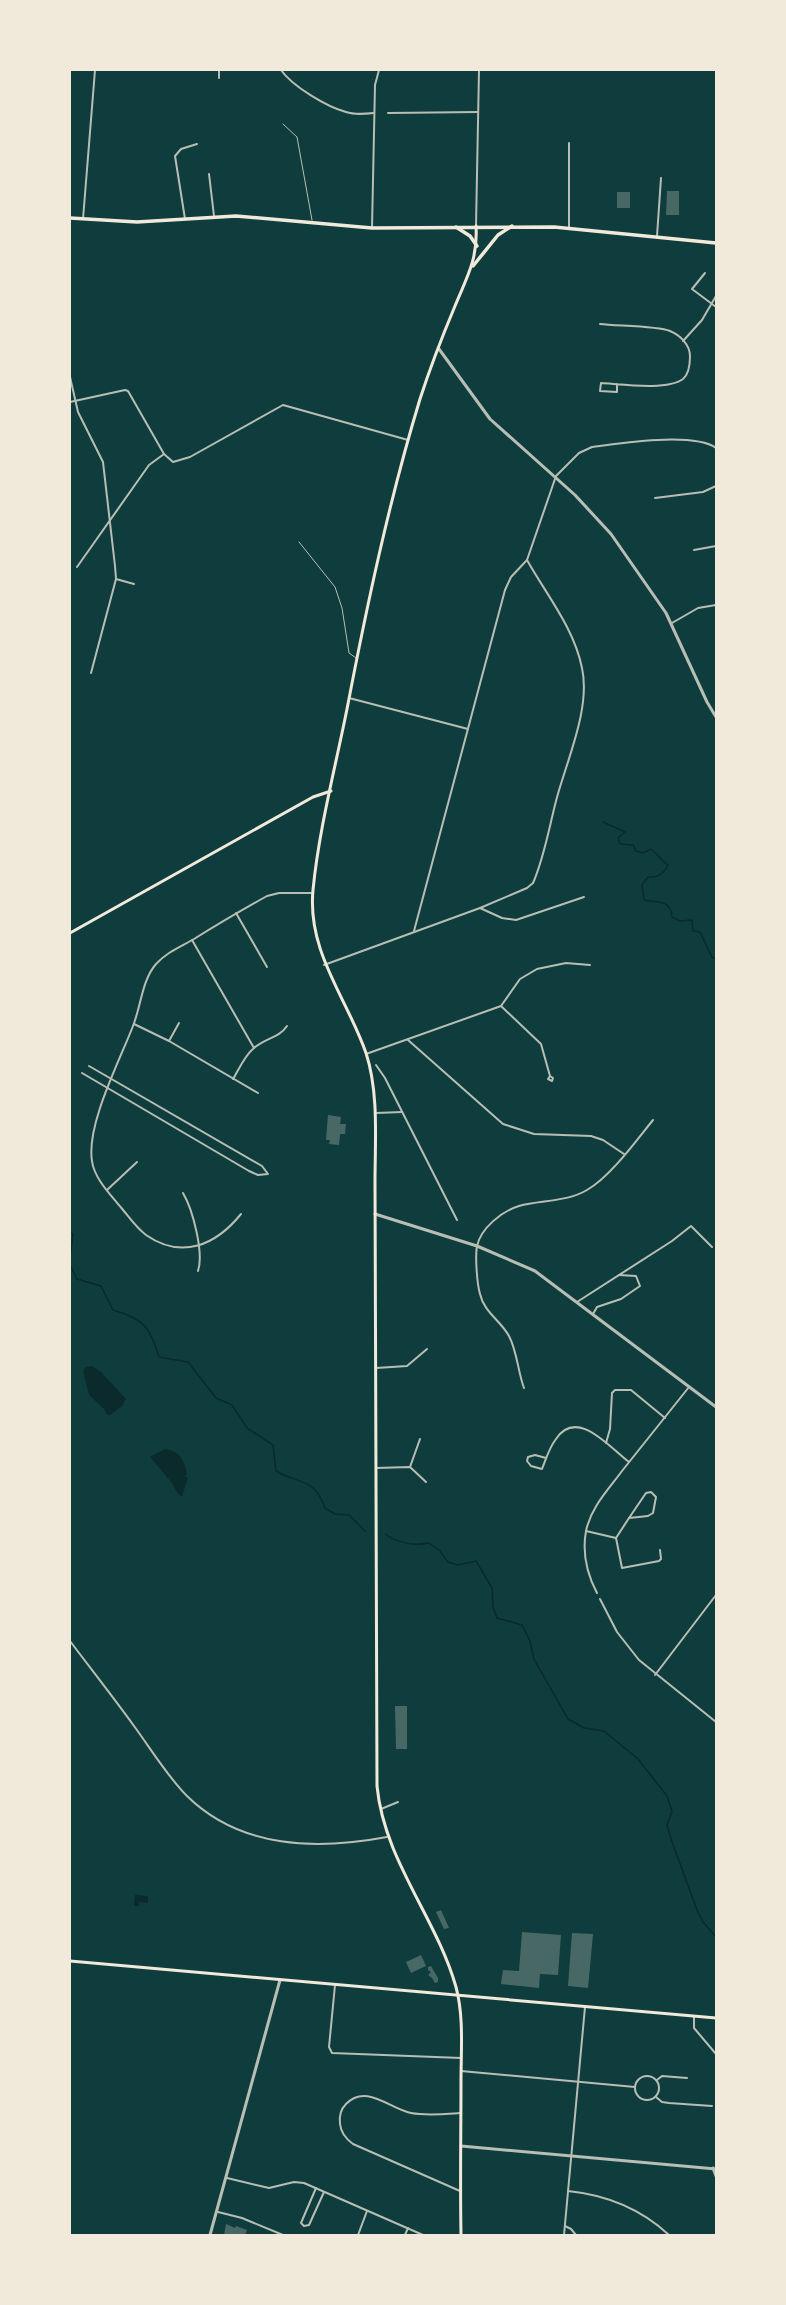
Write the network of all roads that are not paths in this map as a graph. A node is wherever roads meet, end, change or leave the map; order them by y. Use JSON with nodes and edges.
{"nodes":[{"id":1,"x":95,"y":70,"type":"edge"},
{"id":2,"x":219,"y":70,"type":"edge"},
{"id":3,"x":281,"y":70,"type":"edge"},
{"id":4,"x":379,"y":70,"type":"edge"},
{"id":5,"x":479,"y":70,"type":"edge"},
{"id":6,"x":219,"y":78,"type":"dead end"},
{"id":7,"x":478,"y":112,"type":"junction"},
{"id":8,"x":374,"y":113,"type":"junction"},
{"id":9,"x":388,"y":113,"type":"dead end"},
{"id":10,"x":283,"y":124,"type":"dead end"},
{"id":11,"x":569,"y":142,"type":"dead end"},
{"id":12,"x":197,"y":144,"type":"dead end"},
{"id":13,"x":209,"y":174,"type":"dead end"},
{"id":14,"x":661,"y":178,"type":"dead end"},
{"id":15,"x":214,"y":216,"type":"junction"},
{"id":16,"x":70,"y":218,"type":"edge"},
{"id":17,"x":83,"y":219,"type":"junction"},
{"id":18,"x":185,"y":219,"type":"junction"},
{"id":19,"x":312,"y":223,"type":"junction"},
{"id":20,"x":455,"y":226,"type":"junction"},
{"id":21,"x":476,"y":226,"type":"junction"},
{"id":22,"x":513,"y":226,"type":"junction"},
{"id":23,"x":372,"y":228,"type":"junction"},
{"id":24,"x":569,"y":228,"type":"junction"},
{"id":25,"x":657,"y":238,"type":"junction"},
{"id":26,"x":716,"y":243,"type":"edge"},
{"id":27,"x":477,"y":246,"type":"junction"},
{"id":28,"x":473,"y":266,"type":"junction"},
{"id":29,"x":705,"y":273,"type":"dead end"},
{"id":30,"x":716,"y":296,"type":"edge"},
{"id":31,"x":712,"y":305,"type":"junction"},
{"id":32,"x":716,"y":306,"type":"edge"},
{"id":33,"x":600,"y":324,"type":"dead end"},
{"id":34,"x":683,"y":340,"type":"junction"},
{"id":35,"x":438,"y":349,"type":"junction"},
{"id":36,"x":70,"y":377,"type":"edge"},
{"id":37,"x":618,"y":384,"type":"junction"},
{"id":38,"x":75,"y":400,"type":"junction"},
{"id":39,"x":70,"y":402,"type":"edge"},
{"id":40,"x":408,"y":440,"type":"junction"},
{"id":41,"x":716,"y":448,"type":"edge"},
{"id":42,"x":164,"y":454,"type":"junction"},
{"id":43,"x":556,"y":476,"type":"junction"},
{"id":44,"x":716,"y":486,"type":"edge"},
{"id":45,"x":655,"y":498,"type":"dead end"},
{"id":46,"x":110,"y":517,"type":"junction"},
{"id":47,"x":299,"y":542,"type":"dead end"},
{"id":48,"x":716,"y":546,"type":"edge"},
{"id":49,"x":694,"y":550,"type":"dead end"},
{"id":50,"x":526,"y":560,"type":"junction"},
{"id":51,"x":77,"y":567,"type":"dead end"},
{"id":52,"x":116,"y":578,"type":"junction"},
{"id":53,"x":134,"y":584,"type":"dead end"},
{"id":54,"x":716,"y":605,"type":"edge"},
{"id":55,"x":672,"y":623,"type":"junction"},
{"id":56,"x":356,"y":658,"type":"junction"},
{"id":57,"x":91,"y":672,"type":"dead end"},
{"id":58,"x":349,"y":698,"type":"junction"},
{"id":59,"x":716,"y":716,"type":"edge"},
{"id":60,"x":468,"y":729,"type":"junction"},
{"id":61,"x":331,"y":791,"type":"junction"},
{"id":62,"x":313,"y":893,"type":"junction"},
{"id":63,"x":584,"y":897,"type":"dead end"},
{"id":64,"x":480,"y":908,"type":"junction"},
{"id":65,"x":236,"y":913,"type":"junction"},
{"id":66,"x":414,"y":932,"type":"junction"},
{"id":67,"x":70,"y":933,"type":"edge"},
{"id":68,"x":192,"y":940,"type":"junction"},
{"id":69,"x":324,"y":965,"type":"junction"},
{"id":70,"x":590,"y":965,"type":"dead end"},
{"id":71,"x":267,"y":967,"type":"dead end"},
{"id":72,"x":501,"y":1006,"type":"junction"},
{"id":73,"x":179,"y":1023,"type":"dead end"},
{"id":74,"x":134,"y":1024,"type":"junction"},
{"id":75,"x":288,"y":1026,"type":"dead end"},
{"id":76,"x":408,"y":1040,"type":"junction"},
{"id":77,"x":169,"y":1041,"type":"junction"},
{"id":78,"x":254,"y":1048,"type":"junction"},
{"id":79,"x":366,"y":1054,"type":"junction"},
{"id":80,"x":376,"y":1065,"type":"dead end"},
{"id":81,"x":89,"y":1066,"type":"dead end"},
{"id":82,"x":82,"y":1073,"type":"dead end"},
{"id":83,"x":550,"y":1076,"type":"dead end"},
{"id":84,"x":112,"y":1079,"type":"junction"},
{"id":85,"x":233,"y":1079,"type":"junction"},
{"id":86,"x":108,"y":1088,"type":"junction"},
{"id":87,"x":258,"y":1093,"type":"dead end"},
{"id":88,"x":402,"y":1112,"type":"junction"},
{"id":89,"x":374,"y":1113,"type":"junction"},
{"id":90,"x":653,"y":1120,"type":"dead end"},
{"id":91,"x":624,"y":1154,"type":"junction"},
{"id":92,"x":137,"y":1162,"type":"dead end"},
{"id":93,"x":107,"y":1190,"type":"junction"},
{"id":94,"x":183,"y":1194,"type":"dead end"},
{"id":95,"x":241,"y":1214,"type":"dead end"},
{"id":96,"x":375,"y":1214,"type":"junction"},
{"id":97,"x":456,"y":1220,"type":"dead end"},
{"id":98,"x":198,"y":1246,"type":"junction"},
{"id":99,"x":477,"y":1246,"type":"junction"},
{"id":100,"x":712,"y":1247,"type":"dead end"},
{"id":101,"x":198,"y":1271,"type":"dead end"},
{"id":102,"x":618,"y":1275,"type":"junction"},
{"id":103,"x":577,"y":1302,"type":"junction"},
{"id":104,"x":593,"y":1314,"type":"junction"},
{"id":105,"x":427,"y":1349,"type":"dead end"},
{"id":106,"x":376,"y":1368,"type":"junction"},
{"id":107,"x":689,"y":1387,"type":"junction"},
{"id":108,"x":524,"y":1388,"type":"dead end"},
{"id":109,"x":716,"y":1407,"type":"edge"},
{"id":110,"x":664,"y":1418,"type":"junction"},
{"id":111,"x":420,"y":1439,"type":"dead end"},
{"id":112,"x":606,"y":1444,"type":"junction"},
{"id":113,"x":546,"y":1458,"type":"junction"},
{"id":114,"x":629,"y":1462,"type":"junction"},
{"id":115,"x":410,"y":1467,"type":"junction"},
{"id":116,"x":376,"y":1468,"type":"junction"},
{"id":117,"x":426,"y":1482,"type":"dead end"},
{"id":118,"x":629,"y":1518,"type":"junction"},
{"id":119,"x":586,"y":1531,"type":"junction"},
{"id":120,"x":616,"y":1538,"type":"junction"},
{"id":121,"x":660,"y":1550,"type":"dead end"},
{"id":122,"x":597,"y":1593,"type":"dead end"},
{"id":123,"x":716,"y":1595,"type":"edge"},
{"id":124,"x":600,"y":1599,"type":"dead end"},
{"id":125,"x":70,"y":1641,"type":"edge"},
{"id":126,"x":655,"y":1675,"type":"junction"},
{"id":127,"x":716,"y":1722,"type":"edge"},
{"id":128,"x":398,"y":1802,"type":"dead end"},
{"id":129,"x":380,"y":1809,"type":"junction"},
{"id":130,"x":387,"y":1837,"type":"junction"},
{"id":131,"x":70,"y":1961,"type":"edge"},
{"id":132,"x":280,"y":1980,"type":"junction"},
{"id":133,"x":335,"y":1985,"type":"junction"},
{"id":134,"x":457,"y":1996,"type":"junction"},
{"id":135,"x":585,"y":2007,"type":"junction"},
{"id":136,"x":694,"y":2016,"type":"junction"},
{"id":137,"x":716,"y":2018,"type":"edge"},
{"id":138,"x":716,"y":2054,"type":"edge"},
{"id":139,"x":461,"y":2058,"type":"junction"},
{"id":140,"x":461,"y":2071,"type":"junction"},
{"id":141,"x":687,"y":2078,"type":"dead end"},
{"id":142,"x":657,"y":2080,"type":"junction"},
{"id":143,"x":578,"y":2081,"type":"junction"},
{"id":144,"x":635,"y":2087,"type":"junction"},
{"id":145,"x":656,"y":2096,"type":"junction"},
{"id":146,"x":712,"y":2106,"type":"dead end"},
{"id":147,"x":461,"y":2114,"type":"junction"},
{"id":148,"x":461,"y":2146,"type":"junction"},
{"id":149,"x":571,"y":2156,"type":"junction"},
{"id":150,"x":714,"y":2168,"type":"edge"},
{"id":151,"x":716,"y":2176,"type":"edge"},
{"id":152,"x":227,"y":2178,"type":"junction"},
{"id":153,"x":316,"y":2188,"type":"junction"},
{"id":154,"x":460,"y":2191,"type":"junction"},
{"id":155,"x":568,"y":2191,"type":"junction"},
{"id":156,"x":324,"y":2192,"type":"junction"},
{"id":157,"x":367,"y":2210,"type":"junction"},
{"id":158,"x":218,"y":2212,"type":"junction"},
{"id":159,"x":565,"y":2226,"type":"junction"},
{"id":160,"x":408,"y":2228,"type":"junction"},
{"id":161,"x":210,"y":2235,"type":"edge"},
{"id":162,"x":283,"y":2235,"type":"edge"},
{"id":163,"x":358,"y":2235,"type":"edge"},
{"id":164,"x":405,"y":2235,"type":"edge"},
{"id":165,"x":423,"y":2235,"type":"edge"},
{"id":166,"x":461,"y":2235,"type":"edge"},
{"id":167,"x":564,"y":2235,"type":"edge"},
{"id":168,"x":576,"y":2235,"type":"edge"},
{"id":169,"x":669,"y":2235,"type":"edge"}],
"edges":[{"from":1,"to":17,"type":"street"},
{"from":2,"to":6,"type":"street"},
{"from":3,"to":8,"type":"street"},
{"from":4,"to":8,"type":"street"},
{"from":5,"to":7,"type":"street"},
{"from":7,"to":9,"type":"street"},
{"from":7,"to":21,"type":"street"},
{"from":8,"to":23,"type":"street"},
{"from":10,"to":19,"type":"lane"},
{"from":11,"to":24,"type":"street"},
{"from":12,"to":18,"type":"street"},
{"from":13,"to":15,"type":"street"},
{"from":14,"to":25,"type":"street"},
{"from":15,"to":18,"type":"main road"},
{"from":15,"to":19,"type":"main road"},
{"from":16,"to":17,"type":"main road"},
{"from":17,"to":18,"type":"main road"},
{"from":19,"to":23,"type":"main road"},
{"from":20,"to":21,"type":"main road"},
{"from":20,"to":23,"type":"main road"},
{"from":20,"to":27,"type":"main road"},
{"from":21,"to":22,"type":"main road"},
{"from":21,"to":27,"type":"main road"},
{"from":22,"to":24,"type":"main road"},
{"from":22,"to":28,"type":"main road"},
{"from":24,"to":25,"type":"main road"},
{"from":25,"to":26,"type":"main road"},
{"from":27,"to":28,"type":"main road"},
{"from":28,"to":35,"type":"main road"},
{"from":29,"to":31,"type":"street"},
{"from":30,"to":31,"type":"street"},
{"from":31,"to":32,"type":"street"},
{"from":31,"to":34,"type":"street"},
{"from":33,"to":34,"type":"street"},
{"from":34,"to":37,"type":"street"},
{"from":35,"to":40,"type":"main road"},
{"from":35,"to":43,"type":"street"},
{"from":36,"to":38,"type":"street"},
{"from":37,"to":37,"type":"street"},
{"from":38,"to":39,"type":"street"},
{"from":38,"to":42,"type":"street"},
{"from":38,"to":46,"type":"street"},
{"from":40,"to":42,"type":"street"},
{"from":40,"to":56,"type":"main road"},
{"from":41,"to":43,"type":"street"},
{"from":42,"to":46,"type":"street"},
{"from":43,"to":50,"type":"street"},
{"from":43,"to":55,"type":"street"},
{"from":44,"to":45,"type":"street"},
{"from":46,"to":51,"type":"street"},
{"from":46,"to":52,"type":"street"},
{"from":47,"to":56,"type":"lane"},
{"from":48,"to":49,"type":"street"},
{"from":50,"to":60,"type":"street"},
{"from":50,"to":64,"type":"street"},
{"from":52,"to":53,"type":"street"},
{"from":52,"to":57,"type":"street"},
{"from":54,"to":55,"type":"street"},
{"from":55,"to":59,"type":"street"},
{"from":56,"to":58,"type":"main road"},
{"from":58,"to":60,"type":"street"},
{"from":58,"to":61,"type":"main road"},
{"from":60,"to":66,"type":"street"},
{"from":61,"to":62,"type":"main road"},
{"from":61,"to":67,"type":"main road"},
{"from":62,"to":65,"type":"street"},
{"from":62,"to":69,"type":"main road"},
{"from":63,"to":64,"type":"street"},
{"from":64,"to":66,"type":"street"},
{"from":65,"to":68,"type":"street"},
{"from":65,"to":71,"type":"street"},
{"from":66,"to":69,"type":"street"},
{"from":68,"to":74,"type":"street"},
{"from":68,"to":78,"type":"street"},
{"from":69,"to":79,"type":"main road"},
{"from":70,"to":72,"type":"street"},
{"from":72,"to":76,"type":"street"},
{"from":72,"to":83,"type":"street"},
{"from":73,"to":77,"type":"street"},
{"from":74,"to":77,"type":"street"},
{"from":74,"to":84,"type":"street"},
{"from":75,"to":78,"type":"street"},
{"from":76,"to":79,"type":"street"},
{"from":76,"to":91,"type":"street"},
{"from":77,"to":85,"type":"street"},
{"from":78,"to":85,"type":"street"},
{"from":79,"to":89,"type":"main road"},
{"from":80,"to":88,"type":"street"},
{"from":81,"to":84,"type":"street"},
{"from":82,"to":86,"type":"street"},
{"from":84,"to":86,"type":"street"},
{"from":84,"to":86,"type":"street"},
{"from":85,"to":87,"type":"street"},
{"from":86,"to":93,"type":"street"},
{"from":88,"to":89,"type":"street"},
{"from":88,"to":97,"type":"street"},
{"from":89,"to":96,"type":"main road"},
{"from":90,"to":91,"type":"street"},
{"from":91,"to":99,"type":"street"},
{"from":92,"to":93,"type":"street"},
{"from":93,"to":98,"type":"street"},
{"from":94,"to":98,"type":"street"},
{"from":95,"to":98,"type":"street"},
{"from":96,"to":99,"type":"street"},
{"from":96,"to":106,"type":"main road"},
{"from":98,"to":101,"type":"street"},
{"from":99,"to":103,"type":"street"},
{"from":99,"to":108,"type":"street"},
{"from":100,"to":102,"type":"street"},
{"from":102,"to":103,"type":"street"},
{"from":102,"to":104,"type":"street"},
{"from":103,"to":104,"type":"street"},
{"from":104,"to":107,"type":"street"},
{"from":105,"to":106,"type":"street"},
{"from":106,"to":116,"type":"main road"},
{"from":107,"to":109,"type":"street"},
{"from":107,"to":110,"type":"street"},
{"from":110,"to":112,"type":"street"},
{"from":110,"to":114,"type":"street"},
{"from":111,"to":115,"type":"street"},
{"from":112,"to":113,"type":"street"},
{"from":112,"to":114,"type":"street"},
{"from":113,"to":113,"type":"street"},
{"from":114,"to":119,"type":"street"},
{"from":115,"to":116,"type":"street"},
{"from":115,"to":117,"type":"street"},
{"from":116,"to":129,"type":"main road"},
{"from":118,"to":118,"type":"street"},
{"from":118,"to":120,"type":"street"},
{"from":119,"to":120,"type":"street"},
{"from":119,"to":122,"type":"street"},
{"from":120,"to":121,"type":"street"},
{"from":123,"to":126,"type":"street"},
{"from":124,"to":126,"type":"street"},
{"from":125,"to":130,"type":"street"},
{"from":126,"to":127,"type":"street"},
{"from":128,"to":129,"type":"street"},
{"from":129,"to":130,"type":"main road"},
{"from":130,"to":134,"type":"main road"},
{"from":131,"to":132,"type":"main road"},
{"from":132,"to":133,"type":"main road"},
{"from":132,"to":152,"type":"street"},
{"from":133,"to":134,"type":"main road"},
{"from":133,"to":139,"type":"street"},
{"from":134,"to":135,"type":"main road"},
{"from":134,"to":139,"type":"main road"},
{"from":135,"to":136,"type":"main road"},
{"from":135,"to":143,"type":"street"},
{"from":136,"to":137,"type":"main road"},
{"from":136,"to":138,"type":"street"},
{"from":139,"to":140,"type":"main road"},
{"from":140,"to":143,"type":"street"},
{"from":140,"to":147,"type":"main road"},
{"from":141,"to":142,"type":"street"},
{"from":142,"to":144,"type":"street"},
{"from":142,"to":145,"type":"street"},
{"from":143,"to":144,"type":"street"},
{"from":143,"to":149,"type":"street"},
{"from":144,"to":145,"type":"street"},
{"from":145,"to":146,"type":"street"},
{"from":147,"to":148,"type":"main road"},
{"from":147,"to":154,"type":"street"},
{"from":148,"to":149,"type":"street"},
{"from":148,"to":154,"type":"main road"},
{"from":149,"to":150,"type":"street"},
{"from":149,"to":155,"type":"street"},
{"from":150,"to":151,"type":"street"},
{"from":152,"to":153,"type":"street"},
{"from":152,"to":158,"type":"street"},
{"from":153,"to":156,"type":"street"},
{"from":153,"to":156,"type":"street"},
{"from":154,"to":166,"type":"main road"},
{"from":155,"to":159,"type":"street"},
{"from":155,"to":169,"type":"street"},
{"from":156,"to":157,"type":"street"},
{"from":157,"to":160,"type":"street"},
{"from":157,"to":163,"type":"street"},
{"from":158,"to":161,"type":"street"},
{"from":158,"to":162,"type":"street"},
{"from":159,"to":167,"type":"street"},
{"from":159,"to":168,"type":"street"},
{"from":160,"to":164,"type":"street"},
{"from":160,"to":165,"type":"street"}]}
